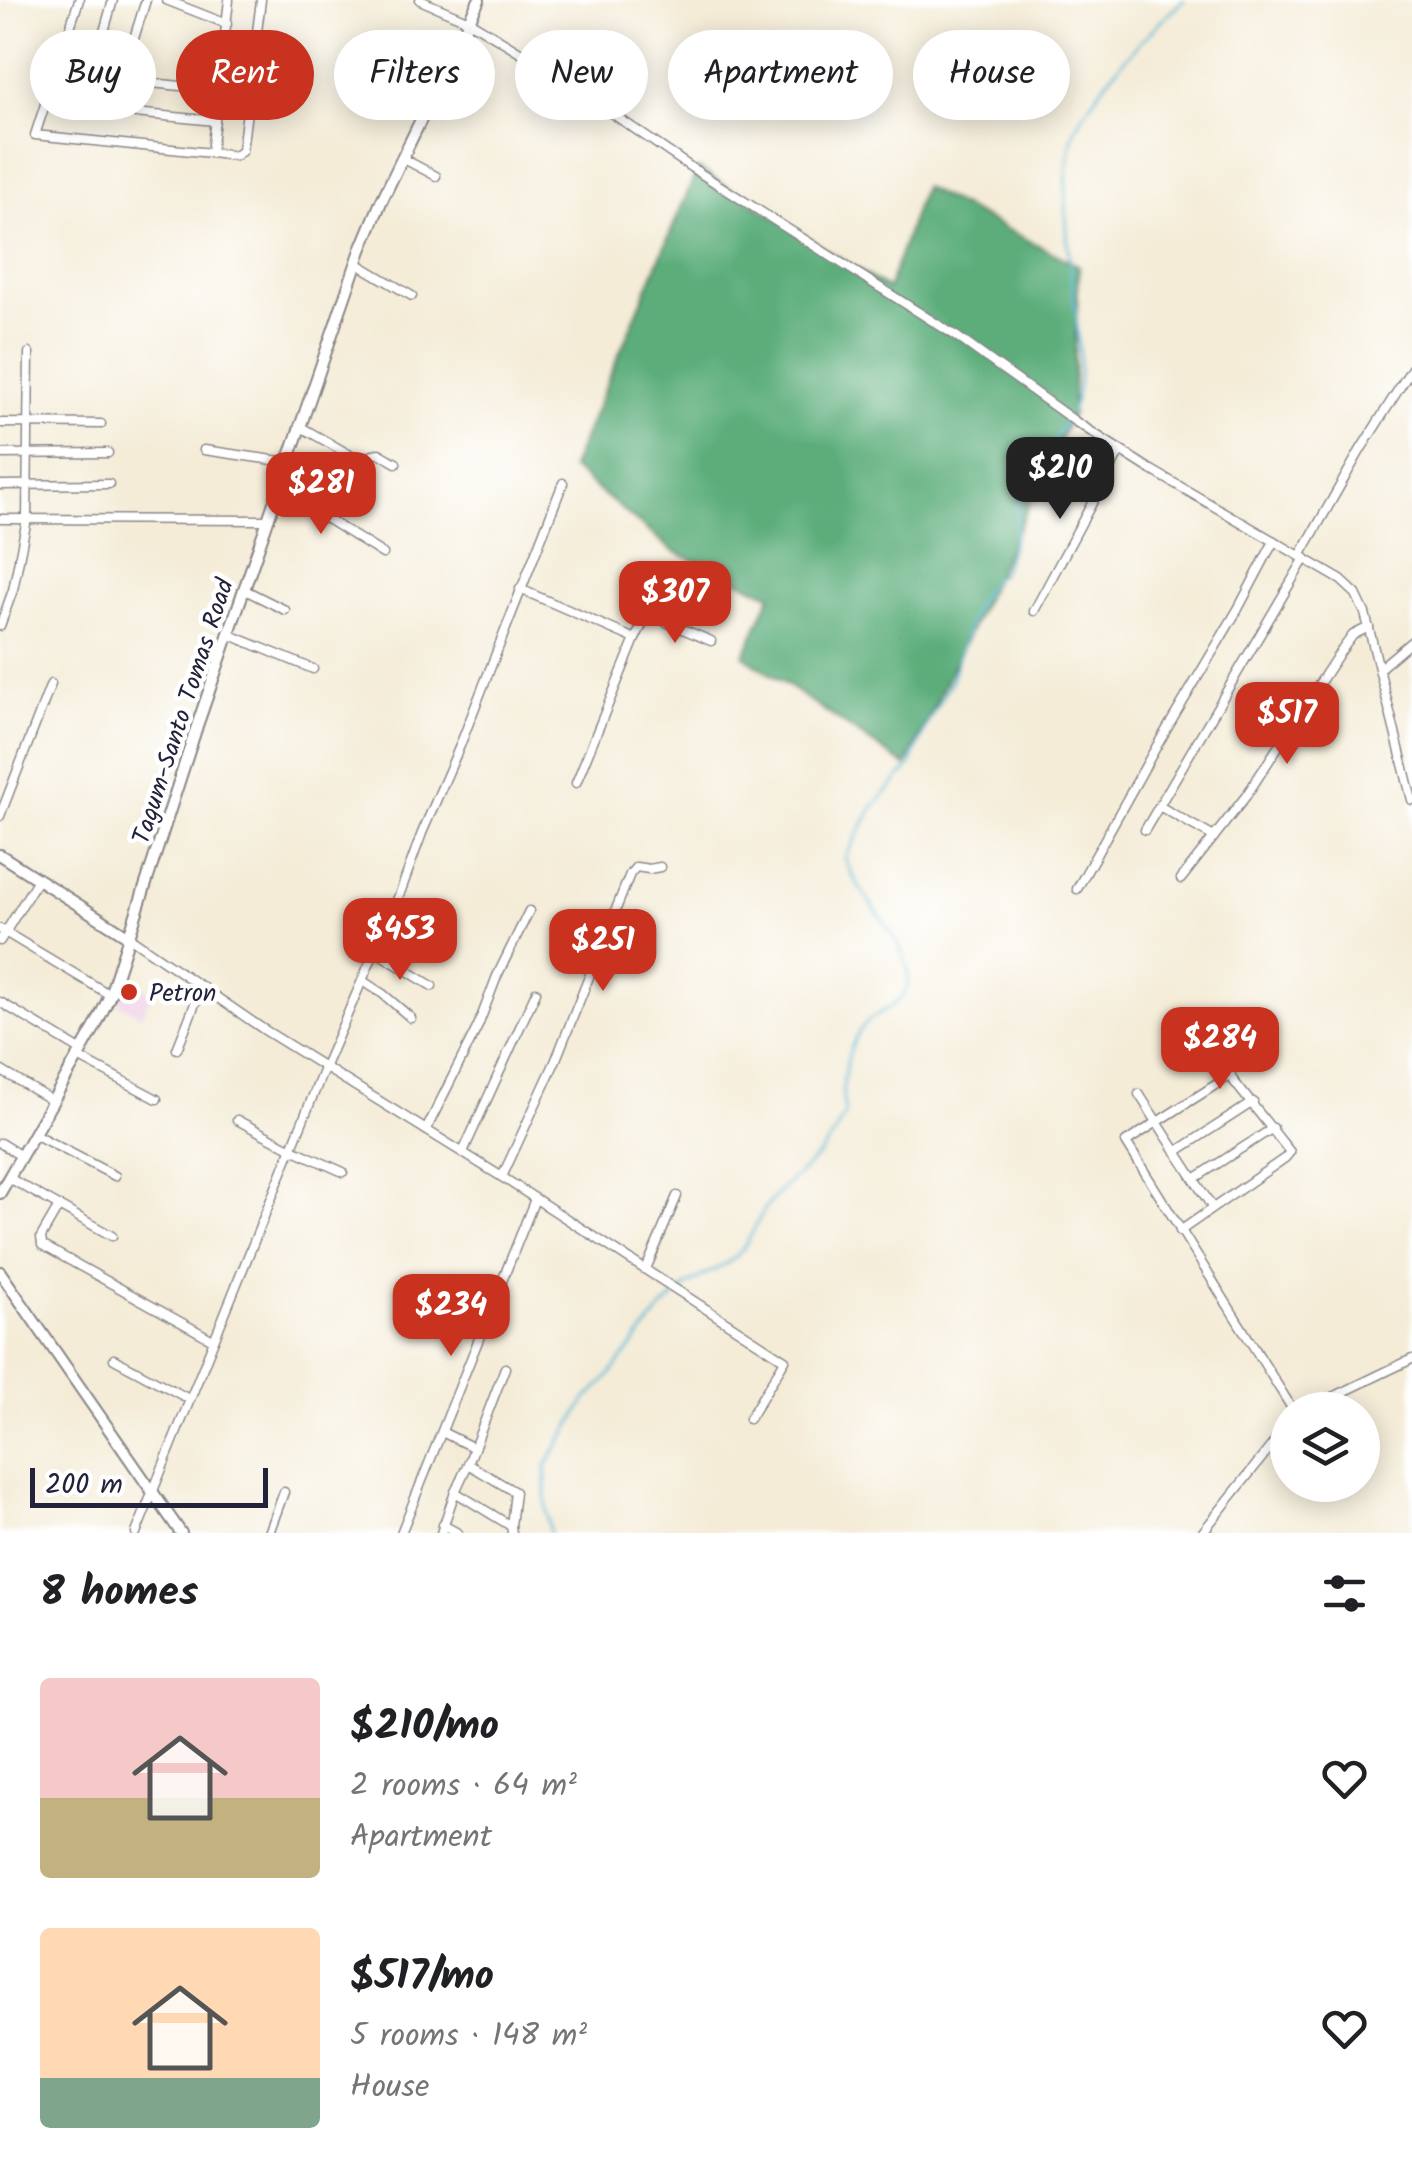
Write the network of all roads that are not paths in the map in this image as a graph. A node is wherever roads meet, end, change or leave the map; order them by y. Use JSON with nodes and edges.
{"nodes":[{"id":1,"x":79,"y":0,"type":"edge"},
{"id":2,"x":113,"y":0,"type":"edge"},
{"id":3,"x":146,"y":0,"type":"edge"},
{"id":4,"x":166,"y":0,"type":"edge"},
{"id":5,"x":229,"y":0,"type":"edge"},
{"id":6,"x":261,"y":0,"type":"edge"},
{"id":7,"x":420,"y":0,"type":"edge"},
{"id":8,"x":479,"y":0,"type":"edge"},
{"id":9,"x":469,"y":21,"type":"junction"},
{"id":10,"x":226,"y":24,"type":"junction"},
{"id":11,"x":69,"y":30,"type":"edge"},
{"id":12,"x":104,"y":30,"type":"edge"},
{"id":13,"x":136,"y":30,"type":"edge"},
{"id":14,"x":225,"y":30,"type":"edge"},
{"id":15,"x":156,"y":115,"type":"edge"},
{"id":16,"x":40,"y":120,"type":"edge"},
{"id":17,"x":215,"y":121,"type":"joint"},
{"id":18,"x":211,"y":153,"type":"junction"},
{"id":19,"x":402,"y":158,"type":"junction"},
{"id":20,"x":436,"y":176,"type":"dead end"},
{"id":21,"x":356,"y":263,"type":"junction"},
{"id":22,"x":412,"y":296,"type":"dead end"},
{"id":23,"x":29,"y":353,"type":"dead end"},
{"id":24,"x":1412,"y":368,"type":"edge"},
{"id":25,"x":0,"y":423,"type":"edge"},
{"id":26,"x":29,"y":423,"type":"junction"},
{"id":27,"x":101,"y":424,"type":"dead end"},
{"id":28,"x":300,"y":426,"type":"junction"},
{"id":29,"x":204,"y":450,"type":"dead end"},
{"id":30,"x":1120,"y":451,"type":"junction"},
{"id":31,"x":108,"y":452,"type":"dead end"},
{"id":32,"x":0,"y":454,"type":"edge"},
{"id":33,"x":29,"y":454,"type":"junction"},
{"id":34,"x":287,"y":462,"type":"junction"},
{"id":35,"x":396,"y":463,"type":"dead end"},
{"id":36,"x":563,"y":483,"type":"dead end"},
{"id":37,"x":109,"y":484,"type":"dead end"},
{"id":38,"x":0,"y":485,"type":"edge"},
{"id":39,"x":28,"y":485,"type":"junction"},
{"id":40,"x":278,"y":488,"type":"junction"},
{"id":41,"x":27,"y":519,"type":"junction"},
{"id":42,"x":0,"y":520,"type":"edge"},
{"id":43,"x":267,"y":520,"type":"junction"},
{"id":44,"x":1274,"y":541,"type":"junction"},
{"id":45,"x":383,"y":554,"type":"dead end"},
{"id":46,"x":1302,"y":557,"type":"junction"},
{"id":47,"x":243,"y":589,"type":"junction"},
{"id":48,"x":520,"y":589,"type":"junction"},
{"id":49,"x":286,"y":610,"type":"dead end"},
{"id":50,"x":1034,"y":611,"type":"dead end"},
{"id":51,"x":0,"y":626,"type":"edge"},
{"id":52,"x":1369,"y":627,"type":"junction"},
{"id":53,"x":228,"y":634,"type":"junction"},
{"id":54,"x":635,"y":638,"type":"junction"},
{"id":55,"x":711,"y":641,"type":"dead end"},
{"id":56,"x":1412,"y":641,"type":"edge"},
{"id":57,"x":1380,"y":668,"type":"junction"},
{"id":58,"x":312,"y":669,"type":"dead end"},
{"id":59,"x":51,"y":684,"type":"dead end"},
{"id":60,"x":576,"y":783,"type":"dead end"},
{"id":61,"x":1412,"y":800,"type":"edge"},
{"id":62,"x":1160,"y":806,"type":"junction"},
{"id":63,"x":0,"y":816,"type":"edge"},
{"id":64,"x":1145,"y":830,"type":"dead end"},
{"id":65,"x":1214,"y":837,"type":"junction"},
{"id":66,"x":0,"y":855,"type":"edge"},
{"id":67,"x":660,"y":867,"type":"dead end"},
{"id":68,"x":38,"y":879,"type":"junction"},
{"id":69,"x":1181,"y":879,"type":"dead end"},
{"id":70,"x":1076,"y":889,"type":"dead end"},
{"id":71,"x":529,"y":910,"type":"dead end"},
{"id":72,"x":2,"y":934,"type":"edge"},
{"id":73,"x":129,"y":937,"type":"junction"},
{"id":74,"x":374,"y":951,"type":"junction"},
{"id":75,"x":363,"y":981,"type":"junction"},
{"id":76,"x":202,"y":986,"type":"junction"},
{"id":77,"x":432,"y":986,"type":"dead end"},
{"id":78,"x":536,"y":992,"type":"dead end"},
{"id":79,"x":110,"y":995,"type":"junction"},
{"id":80,"x":0,"y":1002,"type":"edge"},
{"id":81,"x":1178,"y":1011,"type":"dead end"},
{"id":82,"x":411,"y":1018,"type":"dead end"},
{"id":83,"x":178,"y":1049,"type":"dead end"},
{"id":84,"x":80,"y":1054,"type":"junction"},
{"id":85,"x":325,"y":1066,"type":"junction"},
{"id":86,"x":0,"y":1070,"type":"edge"},
{"id":87,"x":1231,"y":1075,"type":"junction"},
{"id":88,"x":1139,"y":1094,"type":"dead end"},
{"id":89,"x":156,"y":1100,"type":"dead end"},
{"id":90,"x":53,"y":1101,"type":"junction"},
{"id":91,"x":1252,"y":1102,"type":"junction"},
{"id":92,"x":237,"y":1120,"type":"dead end"},
{"id":93,"x":1157,"y":1122,"type":"junction"},
{"id":94,"x":1273,"y":1128,"type":"junction"},
{"id":95,"x":426,"y":1130,"type":"junction"},
{"id":96,"x":34,"y":1134,"type":"junction"},
{"id":97,"x":0,"y":1143,"type":"edge"},
{"id":98,"x":292,"y":1149,"type":"junction"},
{"id":99,"x":462,"y":1152,"type":"junction"},
{"id":100,"x":1176,"y":1152,"type":"junction"},
{"id":101,"x":21,"y":1156,"type":"junction"},
{"id":102,"x":343,"y":1172,"type":"dead end"},
{"id":103,"x":115,"y":1176,"type":"dead end"},
{"id":104,"x":502,"y":1177,"type":"junction"},
{"id":105,"x":9,"y":1178,"type":"junction"},
{"id":106,"x":1194,"y":1180,"type":"junction"},
{"id":107,"x":0,"y":1193,"type":"edge"},
{"id":108,"x":677,"y":1196,"type":"dead end"},
{"id":109,"x":536,"y":1199,"type":"junction"},
{"id":110,"x":59,"y":1206,"type":"junction"},
{"id":111,"x":1212,"y":1207,"type":"junction"},
{"id":112,"x":1180,"y":1232,"type":"junction"},
{"id":113,"x":112,"y":1236,"type":"dead end"},
{"id":114,"x":646,"y":1269,"type":"junction"},
{"id":115,"x":0,"y":1272,"type":"edge"},
{"id":116,"x":213,"y":1340,"type":"junction"},
{"id":117,"x":114,"y":1359,"type":"dead end"},
{"id":118,"x":1412,"y":1359,"type":"edge"},
{"id":119,"x":506,"y":1368,"type":"dead end"},
{"id":120,"x":1282,"y":1392,"type":"edge"},
{"id":121,"x":1343,"y":1392,"type":"edge"},
{"id":122,"x":188,"y":1399,"type":"junction"},
{"id":123,"x":749,"y":1419,"type":"dead end"},
{"id":124,"x":442,"y":1432,"type":"junction"},
{"id":125,"x":474,"y":1448,"type":"junction"},
{"id":126,"x":1270,"y":1448,"type":"edge"},
{"id":127,"x":468,"y":1464,"type":"junction"},
{"id":128,"x":152,"y":1491,"type":"junction"},
{"id":129,"x":284,"y":1492,"type":"dead end"},
{"id":130,"x":454,"y":1492,"type":"junction"},
{"id":131,"x":442,"y":1529,"type":"edge"},
{"id":132,"x":511,"y":1530,"type":"edge"},
{"id":133,"x":136,"y":1533,"type":"edge"},
{"id":134,"x":181,"y":1533,"type":"edge"},
{"id":135,"x":269,"y":1533,"type":"edge"},
{"id":136,"x":401,"y":1533,"type":"edge"},
{"id":137,"x":458,"y":1533,"type":"edge"},
{"id":138,"x":1202,"y":1533,"type":"edge"}],
"edges":[{"from":1,"to":11,"type":"street"},
{"from":2,"to":12,"type":"street"},
{"from":3,"to":13,"type":"street"},
{"from":4,"to":10,"type":"street"},
{"from":5,"to":10,"type":"street"},
{"from":6,"to":18,"type":"street"},
{"from":7,"to":9,"type":"street"},
{"from":8,"to":9,"type":"main road","name":"Tagum-Santo Tomas Road"},
{"from":9,"to":19,"type":"main road","name":"Tagum-Santo Tomas Road"},
{"from":9,"to":30,"type":"street"},
{"from":10,"to":14,"type":"street"},
{"from":15,"to":17,"type":"street"},
{"from":16,"to":18,"type":"street"},
{"from":17,"to":18,"type":"street"},
{"from":19,"to":20,"type":"street"},
{"from":19,"to":21,"type":"main road","name":"Tagum-Santo Tomas Road"},
{"from":21,"to":22,"type":"street"},
{"from":21,"to":28,"type":"main road","name":"Tagum-Santo Tomas Road"},
{"from":23,"to":26,"type":"street"},
{"from":24,"to":46,"type":"street"},
{"from":25,"to":26,"type":"street"},
{"from":26,"to":27,"type":"street"},
{"from":26,"to":33,"type":"street"},
{"from":28,"to":34,"type":"main road","name":"Tagum-Santo Tomas Road"},
{"from":28,"to":35,"type":"street"},
{"from":29,"to":34,"type":"street"},
{"from":30,"to":44,"type":"street"},
{"from":30,"to":50,"type":"street"},
{"from":31,"to":33,"type":"street"},
{"from":32,"to":33,"type":"street"},
{"from":33,"to":39,"type":"street"},
{"from":34,"to":40,"type":"main road","name":"Tagum-Santo Tomas Road"},
{"from":36,"to":48,"type":"street"},
{"from":37,"to":39,"type":"street"},
{"from":38,"to":39,"type":"street"},
{"from":39,"to":41,"type":"street"},
{"from":40,"to":43,"type":"main road","name":"Tagum-Santo Tomas Road"},
{"from":40,"to":45,"type":"street"},
{"from":41,"to":42,"type":"street"},
{"from":41,"to":43,"type":"street"},
{"from":41,"to":51,"type":"street"},
{"from":43,"to":47,"type":"main road","name":"Tagum-Santo Tomas Road"},
{"from":44,"to":46,"type":"street"},
{"from":44,"to":70,"type":"street"},
{"from":46,"to":52,"type":"street"},
{"from":46,"to":62,"type":"street"},
{"from":47,"to":49,"type":"street"},
{"from":47,"to":53,"type":"main road","name":"Tagum-Santo Tomas Road"},
{"from":48,"to":54,"type":"street"},
{"from":48,"to":74,"type":"street"},
{"from":52,"to":57,"type":"street"},
{"from":52,"to":65,"type":"street"},
{"from":53,"to":58,"type":"street"},
{"from":53,"to":73,"type":"main road","name":"Tagum-Santo Tomas Road"},
{"from":54,"to":55,"type":"street"},
{"from":54,"to":60,"type":"street"},
{"from":56,"to":57,"type":"street"},
{"from":57,"to":61,"type":"street"},
{"from":59,"to":63,"type":"street"},
{"from":62,"to":64,"type":"street"},
{"from":62,"to":65,"type":"street"},
{"from":65,"to":69,"type":"street"},
{"from":66,"to":68,"type":"main road"},
{"from":67,"to":104,"type":"street"},
{"from":68,"to":72,"type":"street"},
{"from":68,"to":73,"type":"main road"},
{"from":71,"to":95,"type":"street"},
{"from":72,"to":79,"type":"street"},
{"from":73,"to":76,"type":"street"},
{"from":73,"to":79,"type":"main road","name":"Tagum-Santo Tomas Road"},
{"from":74,"to":75,"type":"street"},
{"from":74,"to":77,"type":"street"},
{"from":75,"to":82,"type":"street"},
{"from":75,"to":85,"type":"street"},
{"from":76,"to":83,"type":"street"},
{"from":76,"to":85,"type":"street"},
{"from":78,"to":99,"type":"street"},
{"from":79,"to":84,"type":"main road","name":"Tagum-Santo Tomas Road"},
{"from":80,"to":84,"type":"street"},
{"from":81,"to":87,"type":"street"},
{"from":84,"to":89,"type":"street"},
{"from":84,"to":90,"type":"main road","name":"Tagum-Santo Tomas Road"},
{"from":85,"to":95,"type":"street"},
{"from":85,"to":98,"type":"street"},
{"from":86,"to":90,"type":"street"},
{"from":87,"to":91,"type":"street"},
{"from":87,"to":93,"type":"street"},
{"from":88,"to":93,"type":"street"},
{"from":90,"to":96,"type":"main road","name":"Tagum-Santo Tomas Road"},
{"from":91,"to":94,"type":"street"},
{"from":91,"to":100,"type":"street"},
{"from":92,"to":98,"type":"street"},
{"from":93,"to":100,"type":"street"},
{"from":93,"to":112,"type":"street"},
{"from":94,"to":106,"type":"street"},
{"from":94,"to":111,"type":"street"},
{"from":95,"to":99,"type":"street"},
{"from":96,"to":101,"type":"main road","name":"Tagum-Santo Tomas Road"},
{"from":96,"to":103,"type":"street"},
{"from":97,"to":101,"type":"street"},
{"from":98,"to":102,"type":"street"},
{"from":98,"to":116,"type":"street"},
{"from":99,"to":104,"type":"street"},
{"from":100,"to":106,"type":"street"},
{"from":101,"to":105,"type":"main road","name":"Tagum-Santo Tomas Road"},
{"from":104,"to":109,"type":"street"},
{"from":105,"to":107,"type":"main road","name":"Tagum-Santo Tomas Road"},
{"from":105,"to":110,"type":"street"},
{"from":106,"to":111,"type":"street"},
{"from":108,"to":114,"type":"street"},
{"from":109,"to":114,"type":"street"},
{"from":109,"to":124,"type":"street"},
{"from":110,"to":113,"type":"street"},
{"from":110,"to":116,"type":"street"},
{"from":111,"to":112,"type":"street"},
{"from":112,"to":120,"type":"street"},
{"from":114,"to":123,"type":"street"},
{"from":115,"to":128,"type":"main road"},
{"from":116,"to":122,"type":"street"},
{"from":117,"to":122,"type":"street"},
{"from":118,"to":121,"type":"street"},
{"from":119,"to":125,"type":"street"},
{"from":122,"to":128,"type":"street"},
{"from":124,"to":125,"type":"street"},
{"from":124,"to":136,"type":"street"},
{"from":125,"to":127,"type":"street"},
{"from":126,"to":138,"type":"street"},
{"from":127,"to":130,"type":"street"},
{"from":127,"to":132,"type":"street"},
{"from":128,"to":133,"type":"street"},
{"from":128,"to":134,"type":"main road"},
{"from":129,"to":135,"type":"street"},
{"from":130,"to":131,"type":"street"},
{"from":130,"to":132,"type":"street"},
{"from":131,"to":137,"type":"street"}]}
